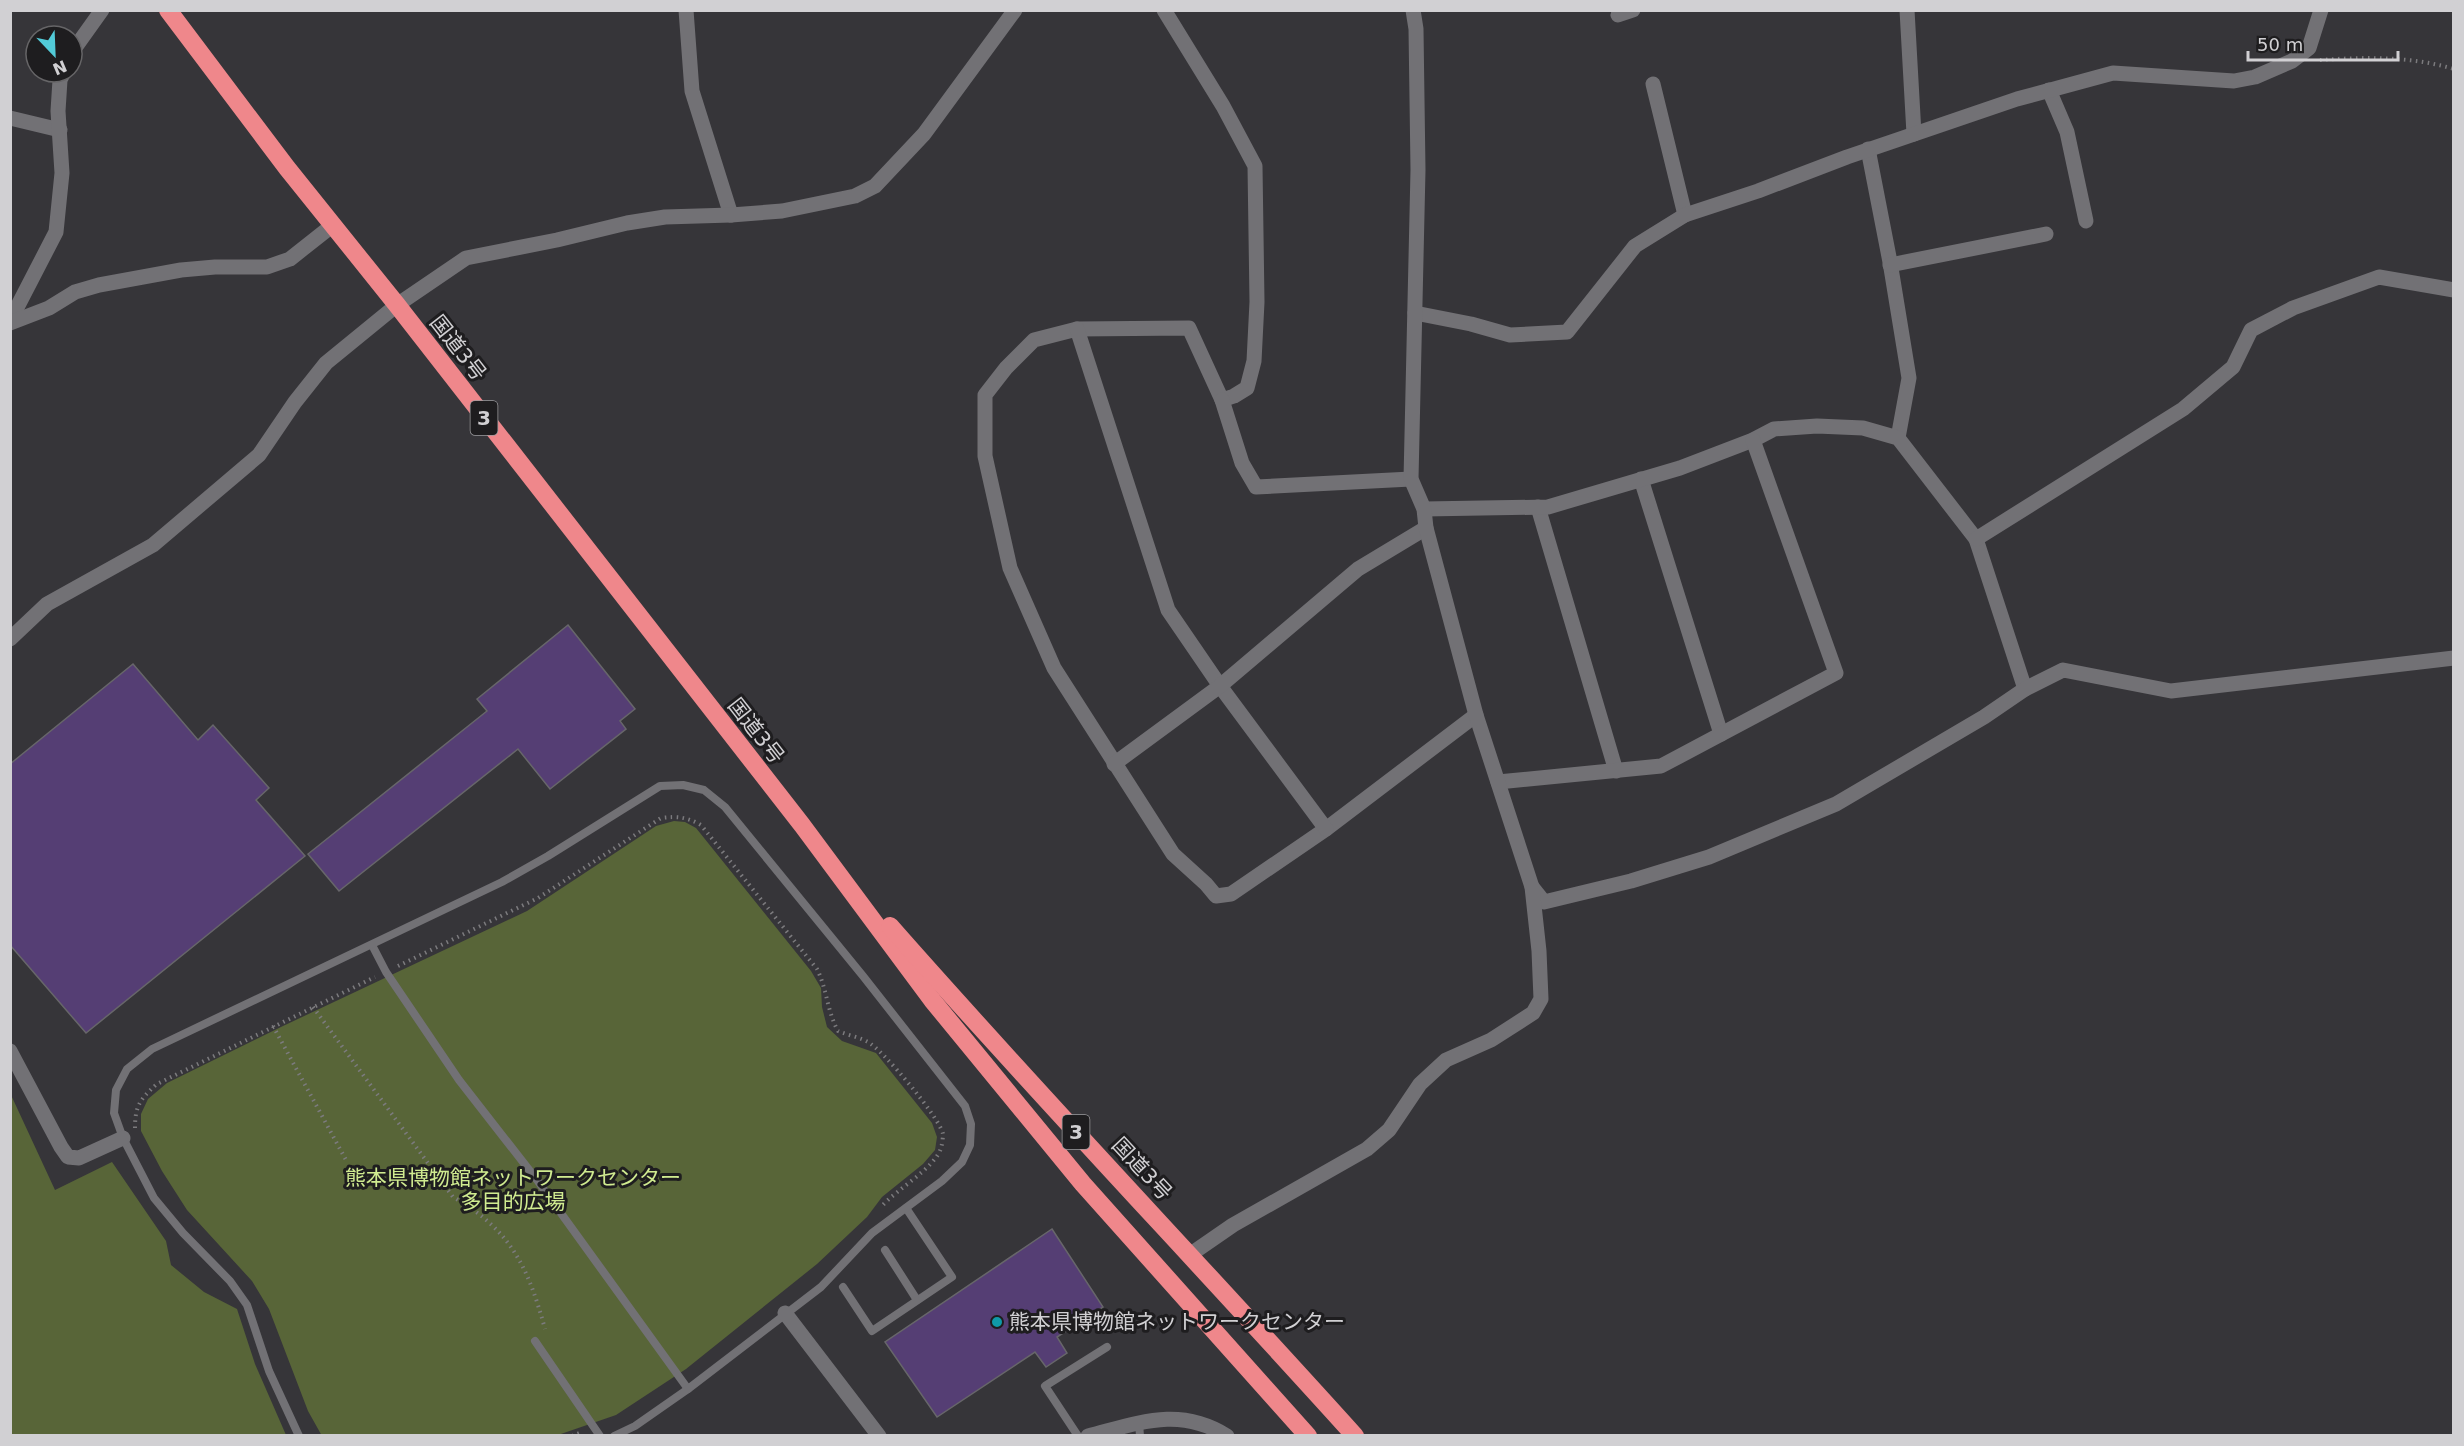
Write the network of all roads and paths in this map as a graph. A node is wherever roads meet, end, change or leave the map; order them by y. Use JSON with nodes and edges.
{"nodes":[{"id":1,"x":102,"y":10,"type":"edge"},
{"id":2,"x":168,"y":10,"type":"edge"},
{"id":3,"x":686,"y":10,"type":"edge"},
{"id":4,"x":1015,"y":10,"type":"edge"},
{"id":5,"x":1164,"y":10,"type":"edge"},
{"id":6,"x":1413,"y":10,"type":"edge"},
{"id":7,"x":1633,"y":10,"type":"edge"},
{"id":8,"x":1907,"y":10,"type":"edge"},
{"id":9,"x":2321,"y":10,"type":"edge"},
{"id":10,"x":1618,"y":15,"type":"dead end"},
{"id":11,"x":84,"y":35,"type":"edge"},
{"id":12,"x":2292,"y":61,"type":"junction"},
{"id":13,"x":2454,"y":69,"type":"edge"},
{"id":14,"x":60,"y":84,"type":"edge"},
{"id":15,"x":1653,"y":84,"type":"dead end"},
{"id":16,"x":2049,"y":90,"type":"junction"},
{"id":17,"x":10,"y":118,"type":"edge"},
{"id":18,"x":60,"y":130,"type":"junction"},
{"id":19,"x":1914,"y":134,"type":"junction"},
{"id":20,"x":1868,"y":149,"type":"junction"},
{"id":21,"x":1685,"y":214,"type":"junction"},
{"id":22,"x":730,"y":215,"type":"junction"},
{"id":23,"x":2086,"y":221,"type":"dead end"},
{"id":24,"x":333,"y":225,"type":"junction"},
{"id":25,"x":2046,"y":234,"type":"dead end"},
{"id":26,"x":1890,"y":266,"type":"junction"},
{"id":27,"x":2454,"y":290,"type":"edge"},
{"id":28,"x":397,"y":305,"type":"junction"},
{"id":29,"x":1415,"y":313,"type":"junction"},
{"id":30,"x":10,"y":322,"type":"edge"},
{"id":31,"x":1077,"y":329,"type":"junction"},
{"id":32,"x":1222,"y":400,"type":"junction"},
{"id":33,"x":1898,"y":438,"type":"junction"},
{"id":34,"x":1753,"y":440,"type":"junction"},
{"id":35,"x":1411,"y":479,"type":"junction"},
{"id":36,"x":1641,"y":479,"type":"junction"},
{"id":37,"x":1538,"y":507,"type":"junction"},
{"id":38,"x":1424,"y":509,"type":"junction"},
{"id":39,"x":1426,"y":528,"type":"junction"},
{"id":40,"x":1976,"y":539,"type":"junction"},
{"id":41,"x":10,"y":639,"type":"edge"},
{"id":42,"x":2454,"y":658,"type":"edge"},
{"id":43,"x":1220,"y":686,"type":"junction"},
{"id":44,"x":2025,"y":689,"type":"junction"},
{"id":45,"x":1476,"y":715,"type":"junction"},
{"id":46,"x":1721,"y":734,"type":"junction"},
{"id":47,"x":1114,"y":764,"type":"junction"},
{"id":48,"x":1616,"y":771,"type":"junction"},
{"id":49,"x":1498,"y":782,"type":"junction"},
{"id":50,"x":802,"y":825,"type":"junction"},
{"id":51,"x":1326,"y":829,"type":"junction"},
{"id":52,"x":1532,"y":887,"type":"junction"},
{"id":53,"x":372,"y":945,"type":"junction"},
{"id":54,"x":386,"y":972,"type":"junction"},
{"id":55,"x":313,"y":1007,"type":"junction"},
{"id":56,"x":273,"y":1026,"type":"junction"},
{"id":57,"x":10,"y":1051,"type":"edge"},
{"id":58,"x":130,"y":1137,"type":"junction"},
{"id":59,"x":346,"y":1160,"type":"dead end"},
{"id":60,"x":906,"y":1208,"type":"junction"},
{"id":61,"x":878,"y":1211,"type":"dead end"},
{"id":62,"x":885,"y":1250,"type":"dead end"},
{"id":63,"x":1191,"y":1254,"type":"junction"},
{"id":64,"x":843,"y":1287,"type":"dead end"},
{"id":65,"x":917,"y":1300,"type":"junction"},
{"id":66,"x":784,"y":1313,"type":"junction"},
{"id":67,"x":544,"y":1329,"type":"dead end"},
{"id":68,"x":535,"y":1341,"type":"dead end"},
{"id":69,"x":1107,"y":1347,"type":"dead end"},
{"id":70,"x":688,"y":1389,"type":"junction"},
{"id":71,"x":1140,"y":1429,"type":"edge"},
{"id":72,"x":872,"y":1434,"type":"edge"},
{"id":73,"x":298,"y":1436,"type":"edge"},
{"id":74,"x":600,"y":1436,"type":"edge"},
{"id":75,"x":614,"y":1436,"type":"edge"},
{"id":76,"x":1078,"y":1436,"type":"edge"},
{"id":77,"x":1088,"y":1436,"type":"edge"},
{"id":78,"x":1227,"y":1436,"type":"edge"},
{"id":79,"x":1308,"y":1436,"type":"edge"},
{"id":80,"x":1356,"y":1436,"type":"edge"}],
"edges":[{"from":1,"to":11,"type":"street"},
{"from":2,"to":24,"type":"highway","name":"国道3号","number":"3"},
{"from":3,"to":22,"type":"street"},
{"from":4,"to":22,"type":"street"},
{"from":5,"to":32,"type":"street"},
{"from":6,"to":29,"type":"street"},
{"from":7,"to":10,"type":"street"},
{"from":8,"to":19,"type":"street"},
{"from":9,"to":12,"type":"street"},
{"from":12,"to":13,"type":"path"},
{"from":12,"to":16,"type":"street"},
{"from":14,"to":18,"type":"street"},
{"from":15,"to":21,"type":"street"},
{"from":16,"to":19,"type":"street"},
{"from":16,"to":23,"type":"street"},
{"from":17,"to":18,"type":"street"},
{"from":18,"to":30,"type":"street"},
{"from":19,"to":20,"type":"street"},
{"from":20,"to":21,"type":"street"},
{"from":20,"to":26,"type":"street"},
{"from":21,"to":29,"type":"street"},
{"from":22,"to":28,"type":"street"},
{"from":24,"to":28,"type":"highway","name":"国道3号","number":"3"},
{"from":24,"to":30,"type":"street"},
{"from":25,"to":26,"type":"street"},
{"from":26,"to":33,"type":"street"},
{"from":27,"to":40,"type":"street"},
{"from":28,"to":41,"type":"street"},
{"from":28,"to":50,"type":"highway","name":"国道3号","number":"3"},
{"from":29,"to":35,"type":"street"},
{"from":31,"to":32,"type":"street"},
{"from":31,"to":43,"type":"street"},
{"from":31,"to":47,"type":"street"},
{"from":32,"to":35,"type":"street"},
{"from":33,"to":34,"type":"street"},
{"from":33,"to":40,"type":"street"},
{"from":34,"to":36,"type":"street"},
{"from":34,"to":46,"type":"street"},
{"from":35,"to":38,"type":"street"},
{"from":36,"to":37,"type":"street"},
{"from":36,"to":46,"type":"street"},
{"from":37,"to":38,"type":"street"},
{"from":37,"to":48,"type":"street"},
{"from":38,"to":39,"type":"street"},
{"from":39,"to":43,"type":"street"},
{"from":39,"to":45,"type":"street"},
{"from":40,"to":44,"type":"street"},
{"from":42,"to":44,"type":"street"},
{"from":43,"to":47,"type":"street"},
{"from":43,"to":51,"type":"street"},
{"from":44,"to":52,"type":"street"},
{"from":45,"to":49,"type":"street"},
{"from":45,"to":51,"type":"street"},
{"from":46,"to":48,"type":"street"},
{"from":47,"to":51,"type":"street"},
{"from":48,"to":49,"type":"street"},
{"from":49,"to":52,"type":"street"},
{"from":50,"to":63,"type":"highway","name":"国道3号","number":"3"},
{"from":50,"to":79,"type":"highway","name":"国道3号","number":"3"},
{"from":52,"to":63,"type":"street"},
{"from":53,"to":54,"type":"lane"},
{"from":53,"to":58,"type":"lane"},
{"from":53,"to":60,"type":"lane"},
{"from":54,"to":55,"type":"path"},
{"from":54,"to":61,"type":"path"},
{"from":54,"to":70,"type":"lane"},
{"from":55,"to":56,"type":"path"},
{"from":55,"to":67,"type":"path"},
{"from":56,"to":58,"type":"path"},
{"from":56,"to":59,"type":"path"},
{"from":57,"to":58,"type":"street"},
{"from":58,"to":73,"type":"lane"},
{"from":60,"to":65,"type":"lane"},
{"from":60,"to":66,"type":"lane"},
{"from":62,"to":65,"type":"lane"},
{"from":63,"to":80,"type":"highway","name":"国道3号","number":"3"},
{"from":64,"to":65,"type":"lane"},
{"from":66,"to":70,"type":"lane"},
{"from":66,"to":72,"type":"street"},
{"from":68,"to":74,"type":"lane"},
{"from":69,"to":76,"type":"lane"},
{"from":70,"to":75,"type":"lane"},
{"from":71,"to":77,"type":"street"},
{"from":71,"to":78,"type":"street"}]}
